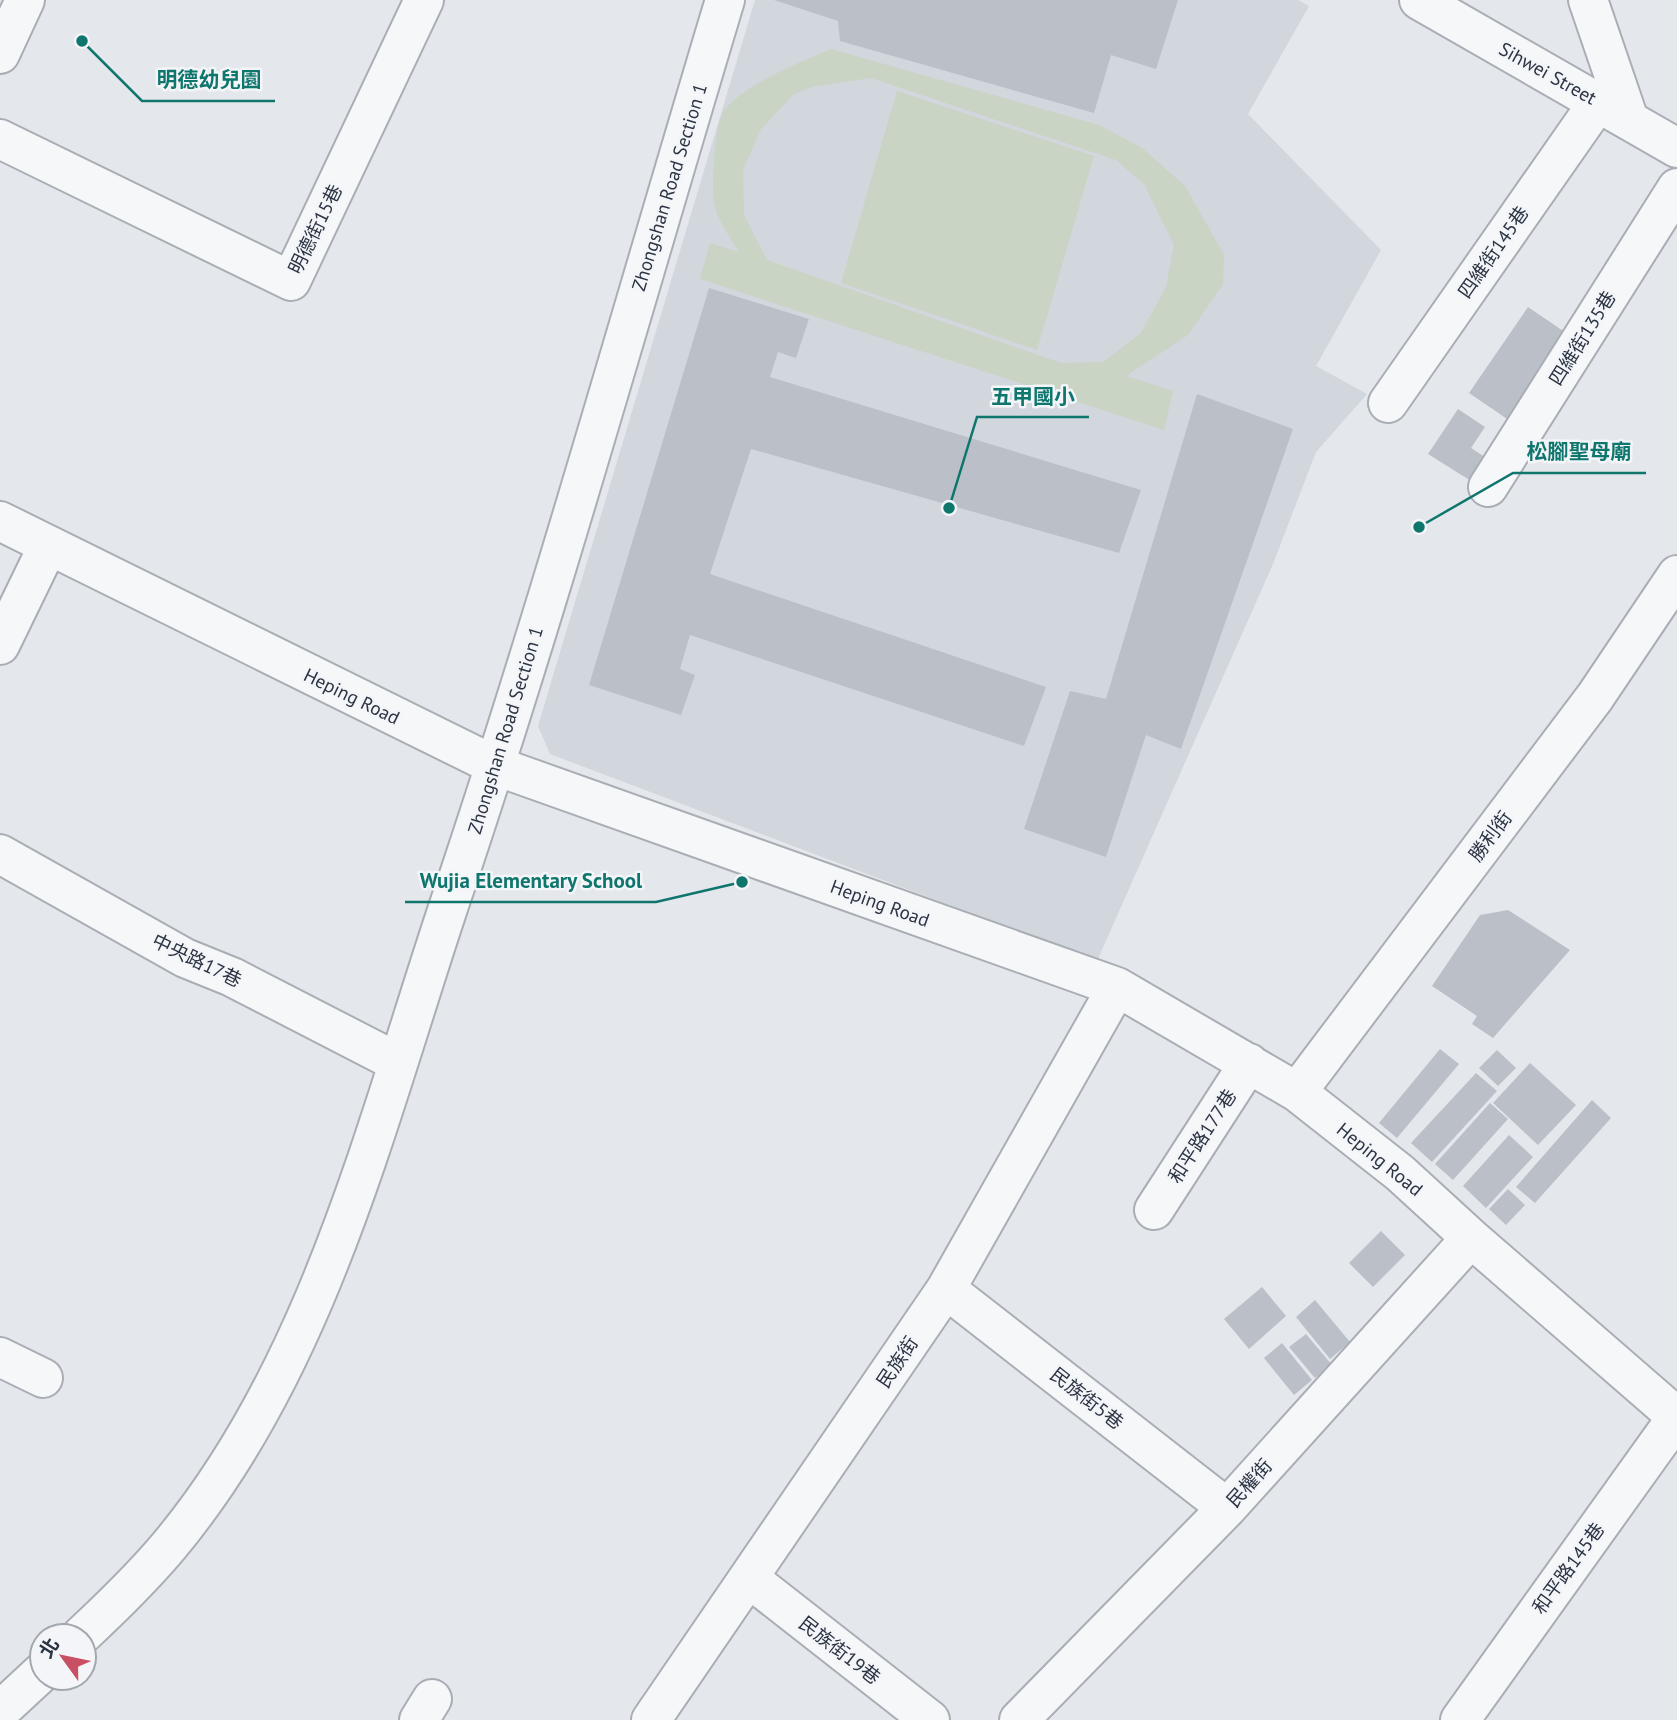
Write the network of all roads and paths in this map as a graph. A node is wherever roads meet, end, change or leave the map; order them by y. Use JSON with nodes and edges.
{"nodes":[{"id":1,"x":24,"y":0,"type":"edge"},
{"id":2,"x":424,"y":0,"type":"edge"},
{"id":3,"x":725,"y":0,"type":"edge"},
{"id":4,"x":1419,"y":0,"type":"edge"},
{"id":5,"x":1588,"y":0,"type":"edge"},
{"id":6,"x":0,"y":54,"type":"edge"},
{"id":7,"x":1613,"y":109,"type":"junction"},
{"id":8,"x":0,"y":139,"type":"edge"},
{"id":9,"x":1677,"y":148,"type":"edge"},
{"id":10,"x":1677,"y":188,"type":"edge"},
{"id":11,"x":1388,"y":403,"type":"dead end"},
{"id":12,"x":1488,"y":487,"type":"dead end"},
{"id":13,"x":0,"y":521,"type":"edge"},
{"id":14,"x":48,"y":546,"type":"junction"},
{"id":15,"x":1677,"y":575,"type":"edge"},
{"id":16,"x":0,"y":645,"type":"edge"},
{"id":17,"x":496,"y":766,"type":"junction"},
{"id":18,"x":0,"y":854,"type":"edge"},
{"id":19,"x":1117,"y":987,"type":"junction"},
{"id":20,"x":397,"y":1062,"type":"junction"},
{"id":21,"x":1249,"y":1063,"type":"junction"},
{"id":22,"x":1297,"y":1092,"type":"junction"},
{"id":23,"x":1154,"y":1210,"type":"dead end"},
{"id":24,"x":1471,"y":1238,"type":"junction"},
{"id":25,"x":946,"y":1289,"type":"junction"},
{"id":26,"x":0,"y":1357,"type":"edge"},
{"id":27,"x":43,"y":1378,"type":"dead end"},
{"id":28,"x":1677,"y":1417,"type":"edge"},
{"id":29,"x":1227,"y":1508,"type":"junction"},
{"id":30,"x":750,"y":1579,"type":"junction"},
{"id":31,"x":96,"y":1622,"type":"edge"},
{"id":32,"x":28,"y":1685,"type":"edge"},
{"id":33,"x":0,"y":1711,"type":"edge"},
{"id":34,"x":651,"y":1720,"type":"edge"},
{"id":35,"x":930,"y":1720,"type":"edge"},
{"id":36,"x":1019,"y":1720,"type":"edge"},
{"id":37,"x":1460,"y":1720,"type":"edge"}],
"edges":[{"from":1,"to":6,"type":"street"},
{"from":2,"to":8,"type":"street","name":"明德街15巷"},
{"from":3,"to":17,"type":"street","name":"Zhongshan Road Section 1"},
{"from":4,"to":7,"type":"street","name":"Sihwei Street"},
{"from":5,"to":7,"type":"street"},
{"from":7,"to":9,"type":"street","name":"Sihwei Street"},
{"from":7,"to":11,"type":"street","name":"四維街145巷"},
{"from":10,"to":12,"type":"street","name":"四維街135巷"},
{"from":13,"to":14,"type":"street","name":"Heping Road"},
{"from":14,"to":16,"type":"street"},
{"from":14,"to":17,"type":"street","name":"Heping Road"},
{"from":15,"to":22,"type":"street","name":"勝利街"},
{"from":17,"to":19,"type":"street","name":"Heping Road"},
{"from":17,"to":20,"type":"street","name":"Zhongshan Road Section 1"},
{"from":18,"to":20,"type":"street","name":"中央路17巷"},
{"from":19,"to":21,"type":"street","name":"Heping Road"},
{"from":19,"to":25,"type":"street","name":"民族街"},
{"from":20,"to":31,"type":"street","name":"Zhongshan Road Section 1"},
{"from":21,"to":22,"type":"street","name":"Heping Road"},
{"from":21,"to":23,"type":"street","name":"和平路177巷"},
{"from":22,"to":24,"type":"street","name":"Heping Road"},
{"from":24,"to":28,"type":"street","name":"Heping Road"},
{"from":24,"to":29,"type":"street","name":"民權街"},
{"from":25,"to":29,"type":"street","name":"民族街5巷"},
{"from":25,"to":30,"type":"street","name":"民族街"},
{"from":26,"to":27,"type":"street"},
{"from":28,"to":37,"type":"street","name":"和平路145巷"},
{"from":29,"to":36,"type":"street","name":"民權街"},
{"from":30,"to":34,"type":"street","name":"民族街"},
{"from":30,"to":35,"type":"street","name":"民族街19巷"},
{"from":32,"to":33,"type":"street"}]}
